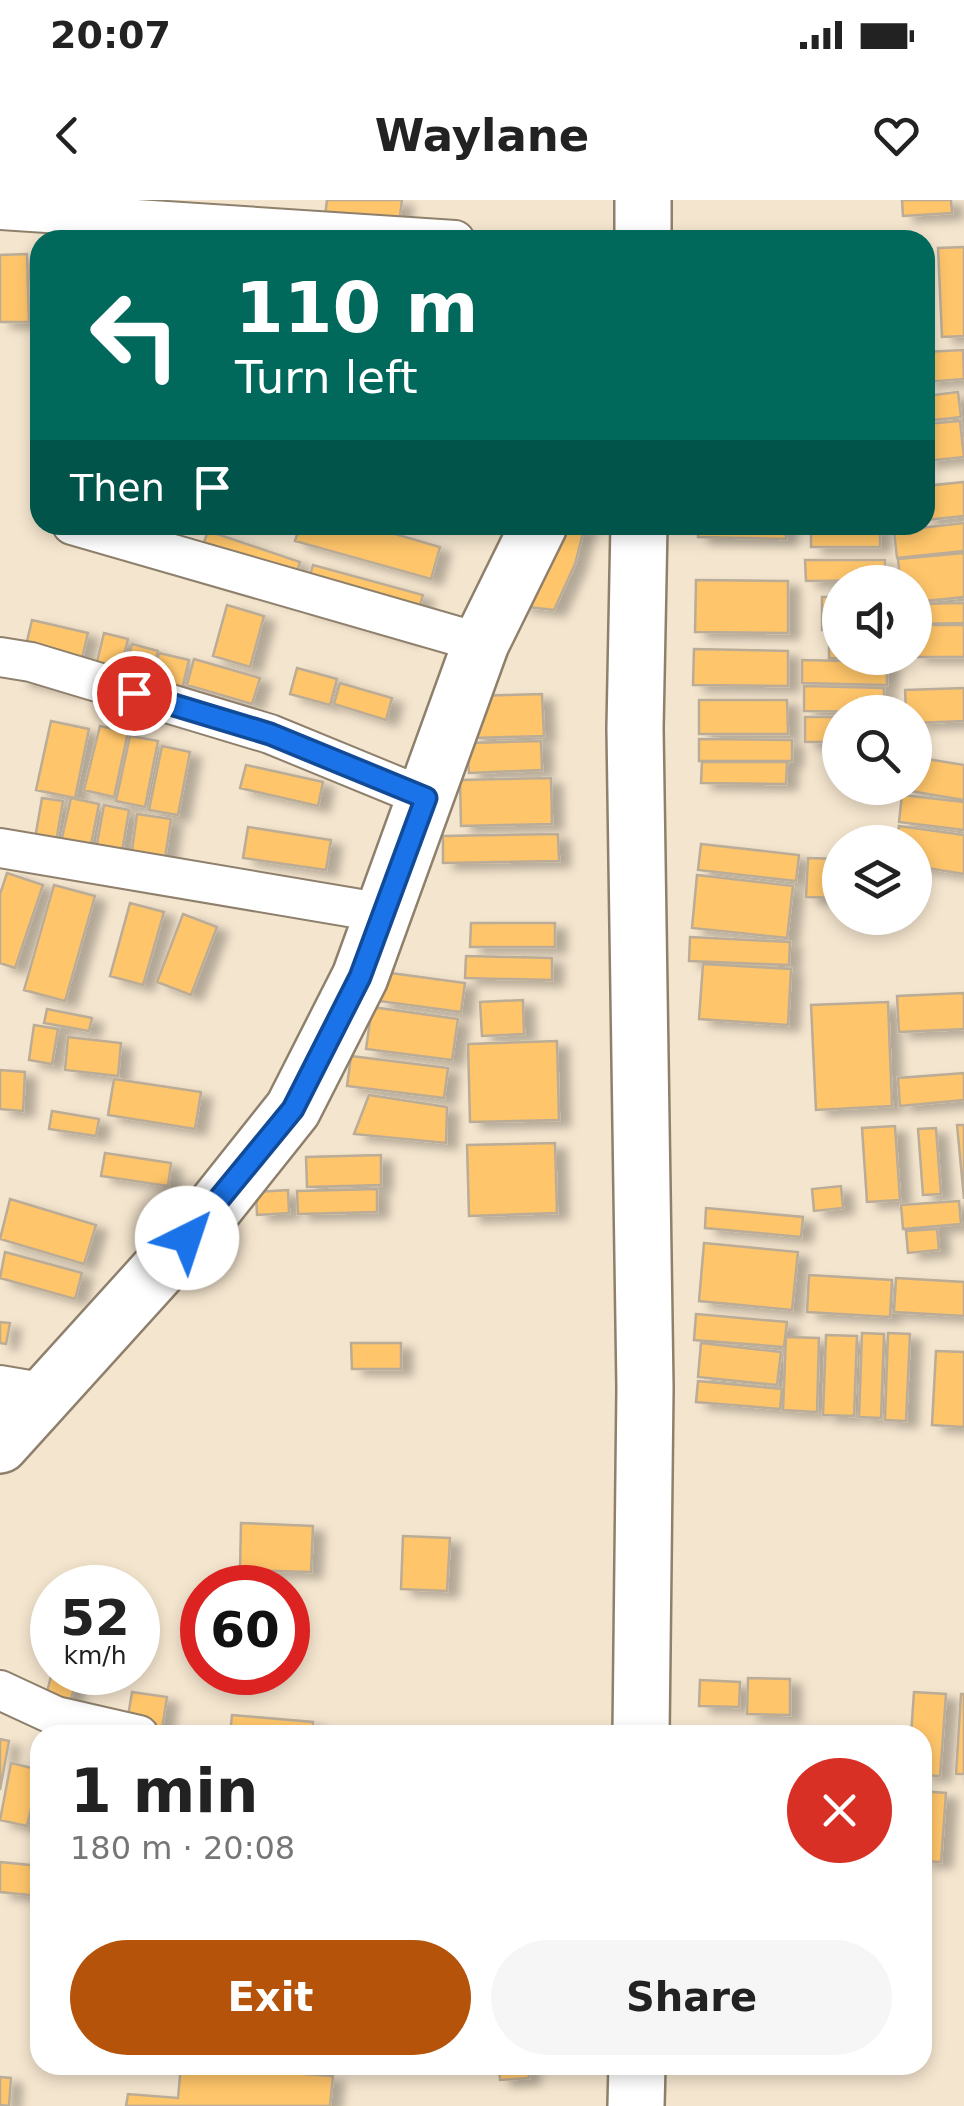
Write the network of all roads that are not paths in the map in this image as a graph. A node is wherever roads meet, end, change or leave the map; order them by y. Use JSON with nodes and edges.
{"nodes":[{"id":1,"x":643,"y":200,"type":"edge"},
{"id":2,"x":0,"y":210,"type":"edge"},
{"id":3,"x":303,"y":230,"type":"edge"},
{"id":4,"x":643,"y":230,"type":"edge"},
{"id":5,"x":107,"y":535,"type":"edge"},
{"id":6,"x":534,"y":535,"type":"edge"},
{"id":7,"x":639,"y":535,"type":"edge"},
{"id":8,"x":481,"y":643,"type":"junction"},
{"id":9,"x":0,"y":656,"type":"edge"},
{"id":10,"x":426,"y":798,"type":"junction"},
{"id":11,"x":0,"y":848,"type":"edge"},
{"id":12,"x":384,"y":913,"type":"junction"},
{"id":13,"x":23,"y":1389,"type":"edge"},
{"id":14,"x":0,"y":1444,"type":"edge"},
{"id":15,"x":0,"y":1690,"type":"edge"},
{"id":16,"x":95,"y":1725,"type":"edge"},
{"id":17,"x":641,"y":1725,"type":"edge"},
{"id":18,"x":637,"y":2075,"type":"edge"},
{"id":19,"x":636,"y":2106,"type":"edge"}],
"edges":[{"from":1,"to":4,"type":"main road"},
{"from":2,"to":3,"type":"street"},
{"from":5,"to":8,"type":"street"},
{"from":6,"to":8,"type":"main road"},
{"from":7,"to":17,"type":"main road"},
{"from":8,"to":10,"type":"main road"},
{"from":9,"to":10,"type":"street"},
{"from":10,"to":12,"type":"main road"},
{"from":11,"to":12,"type":"street"},
{"from":12,"to":13,"type":"main road"},
{"from":13,"to":14,"type":"main road"},
{"from":15,"to":16,"type":"street"},
{"from":18,"to":19,"type":"main road"}]}
